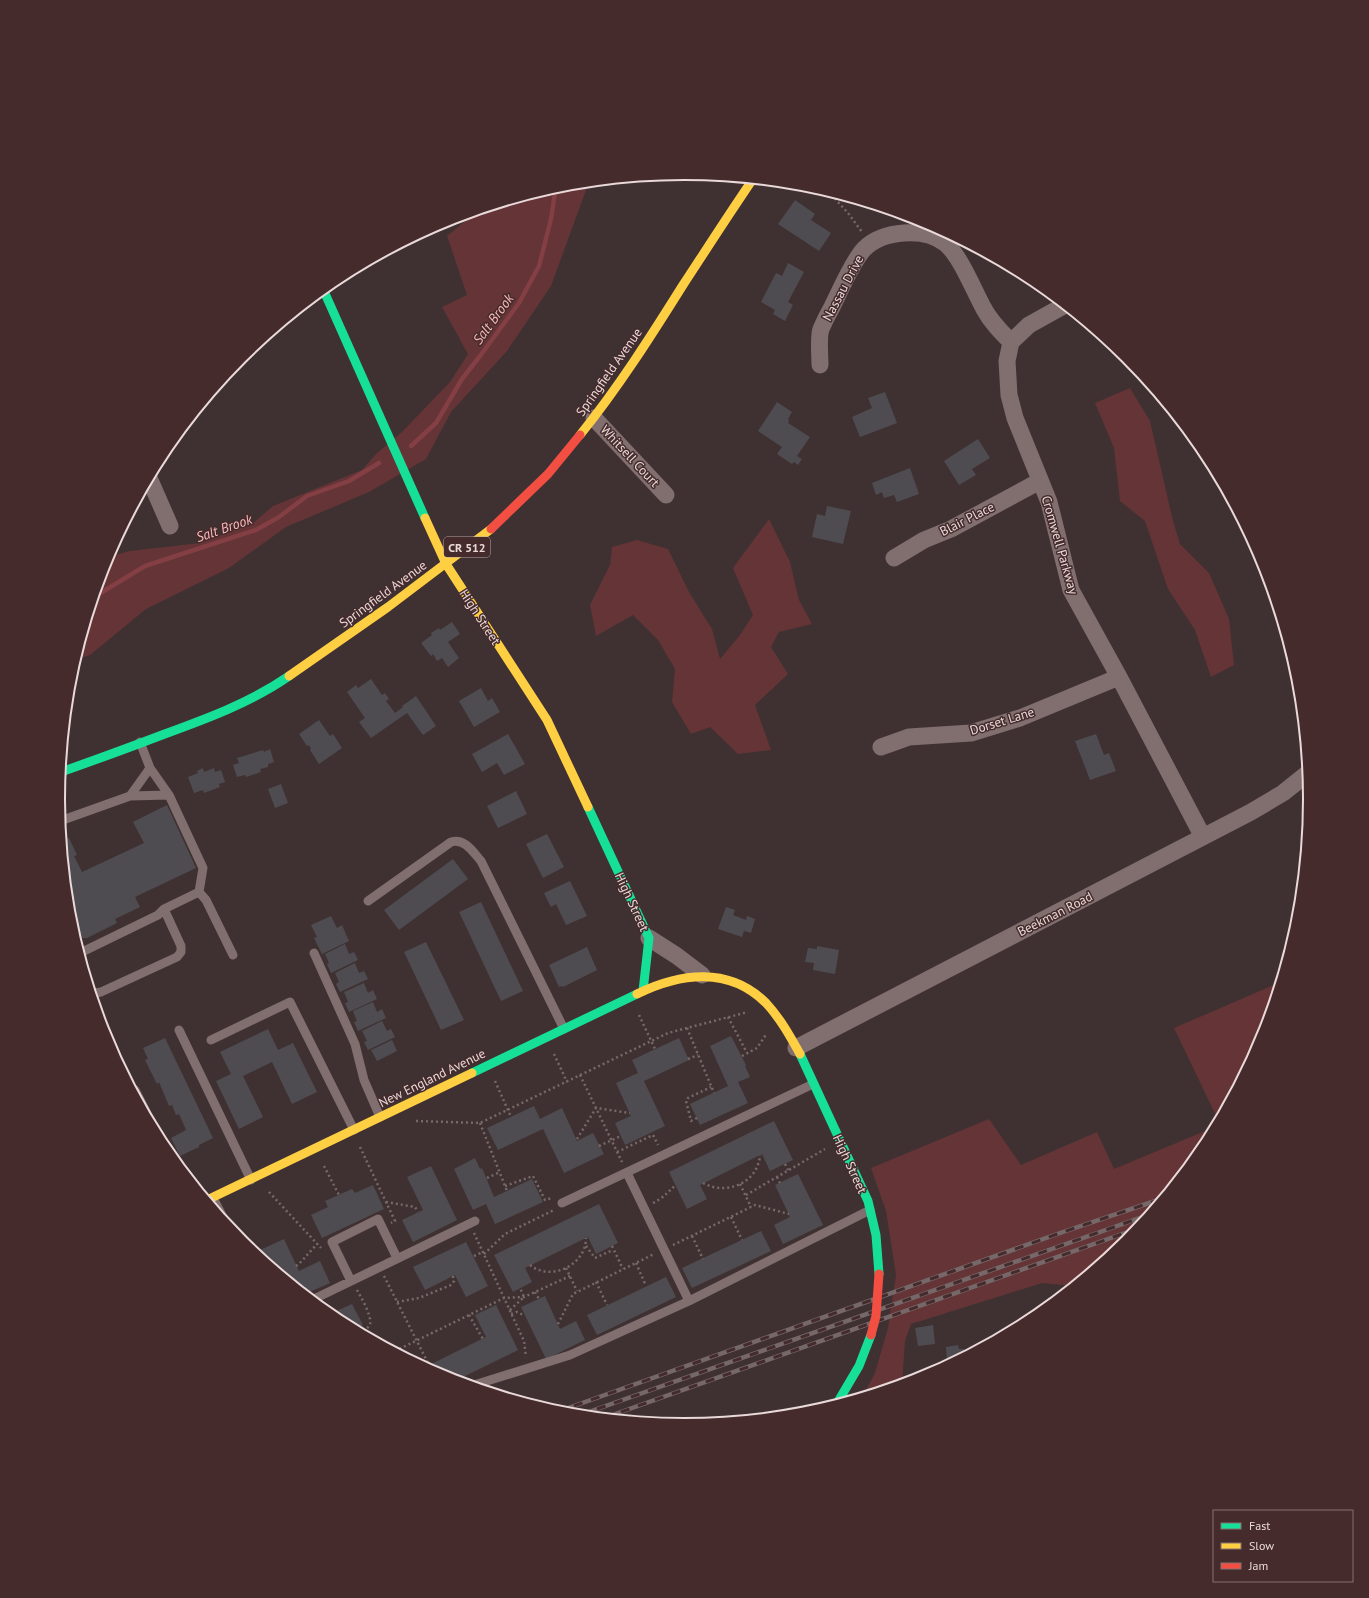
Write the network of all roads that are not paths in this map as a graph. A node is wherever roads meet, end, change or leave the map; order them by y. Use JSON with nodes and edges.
{"nodes":[{"id":1,"x":750,"y":183,"type":"edge"},
{"id":2,"x":325,"y":295,"type":"edge"},
{"id":3,"x":1061,"y":307,"type":"edge"},
{"id":4,"x":1011,"y":342,"type":"junction"},
{"id":5,"x":820,"y":366,"type":"dead end"},
{"id":6,"x":594,"y":418,"type":"junction"},
{"id":7,"x":1040,"y":481,"type":"junction"},
{"id":8,"x":151,"y":483,"type":"edge"},
{"id":9,"x":666,"y":495,"type":"dead end"},
{"id":10,"x":170,"y":526,"type":"dead end"},
{"id":11,"x":894,"y":558,"type":"dead end"},
{"id":12,"x":446,"y":564,"type":"junction"},
{"id":13,"x":1119,"y":677,"type":"junction"},
{"id":14,"x":140,"y":742,"type":"junction"},
{"id":15,"x":881,"y":747,"type":"dead end"},
{"id":16,"x":150,"y":768,"type":"junction"},
{"id":17,"x":66,"y":770,"type":"edge"},
{"id":18,"x":1303,"y":777,"type":"edge"},
{"id":19,"x":168,"y":795,"type":"junction"},
{"id":20,"x":130,"y":796,"type":"junction"},
{"id":21,"x":65,"y":819,"type":"edge"},
{"id":22,"x":1203,"y":837,"type":"junction"},
{"id":23,"x":199,"y":892,"type":"junction"},
{"id":24,"x":368,"y":901,"type":"dead end"},
{"id":25,"x":164,"y":909,"type":"junction"},
{"id":26,"x":649,"y":938,"type":"junction"},
{"id":27,"x":84,"y":951,"type":"edge"},
{"id":28,"x":314,"y":953,"type":"dead end"},
{"id":29,"x":233,"y":954,"type":"dead end"},
{"id":30,"x":702,"y":975,"type":"junction"},
{"id":31,"x":669,"y":981,"type":"joint"},
{"id":32,"x":643,"y":991,"type":"junction"},
{"id":33,"x":96,"y":993,"type":"edge"},
{"id":34,"x":564,"y":1029,"type":"junction"},
{"id":35,"x":179,"y":1030,"type":"dead end"},
{"id":36,"x":211,"y":1040,"type":"dead end"},
{"id":37,"x":796,"y":1048,"type":"junction"},
{"id":38,"x":813,"y":1084,"type":"junction"},
{"id":39,"x":380,"y":1117,"type":"junction"},
{"id":40,"x":354,"y":1130,"type":"junction"},
{"id":41,"x":627,"y":1173,"type":"junction"},
{"id":42,"x":251,"y":1180,"type":"junction"},
{"id":43,"x":212,"y":1198,"type":"edge"},
{"id":44,"x":562,"y":1203,"type":"road end"},
{"id":45,"x":870,"y":1210,"type":"junction"},
{"id":46,"x":473,"y":1223,"type":"road end"},
{"id":47,"x":397,"y":1258,"type":"junction"},
{"id":48,"x":351,"y":1281,"type":"junction"},
{"id":49,"x":317,"y":1297,"type":"edge"},
{"id":50,"x":689,"y":1301,"type":"junction"},
{"id":51,"x":479,"y":1384,"type":"edge"},
{"id":52,"x":839,"y":1398,"type":"edge"}],
"edges":[{"from":1,"to":6,"type":"street","name":"Springfield Avenue","number":"CR 512"},
{"from":2,"to":12,"type":"street","name":"High Street"},
{"from":3,"to":4,"type":"street"},
{"from":4,"to":5,"type":"street","name":"Nassau Drive"},
{"from":4,"to":7,"type":"street","name":"Cromwell Parkway"},
{"from":6,"to":9,"type":"street","name":"Whitsell Court"},
{"from":6,"to":12,"type":"street","name":"Springfield Avenue","number":"CR 512"},
{"from":7,"to":11,"type":"street","name":"Blair Place"},
{"from":7,"to":13,"type":"street","name":"Cromwell Parkway"},
{"from":8,"to":10,"type":"street"},
{"from":12,"to":14,"type":"street","name":"Springfield Avenue","number":"CR 512"},
{"from":12,"to":26,"type":"street","name":"High Street"},
{"from":13,"to":15,"type":"street","name":"Dorset Lane"},
{"from":13,"to":22,"type":"street","name":"Cromwell Parkway"},
{"from":14,"to":16,"type":"lane"},
{"from":14,"to":17,"type":"street","name":"Springfield Avenue","number":"CR 512"},
{"from":16,"to":19,"type":"lane"},
{"from":16,"to":20,"type":"lane"},
{"from":18,"to":22,"type":"street","name":"Beekman Road"},
{"from":19,"to":20,"type":"lane"},
{"from":19,"to":23,"type":"lane"},
{"from":20,"to":21,"type":"lane"},
{"from":22,"to":37,"type":"street","name":"Beekman Road"},
{"from":23,"to":25,"type":"lane"},
{"from":23,"to":29,"type":"lane"},
{"from":24,"to":34,"type":"lane"},
{"from":25,"to":27,"type":"lane"},
{"from":25,"to":33,"type":"lane"},
{"from":26,"to":30,"type":"street","name":"High Street"},
{"from":26,"to":32,"type":"street","name":"High Street"},
{"from":28,"to":39,"type":"lane"},
{"from":30,"to":31,"type":"street","name":"High Street"},
{"from":30,"to":37,"type":"street","name":"High Street"},
{"from":31,"to":32,"type":"street","name":"New England Avenue"},
{"from":32,"to":34,"type":"street","name":"New England Avenue"},
{"from":34,"to":39,"type":"street","name":"New England Avenue"},
{"from":35,"to":42,"type":"lane"},
{"from":36,"to":40,"type":"lane"},
{"from":37,"to":38,"type":"street","name":"High Street"},
{"from":38,"to":41,"type":"lane"},
{"from":38,"to":45,"type":"street","name":"High Street"},
{"from":39,"to":40,"type":"street","name":"New England Avenue"},
{"from":40,"to":42,"type":"street","name":"New England Avenue"},
{"from":41,"to":44,"type":"lane"},
{"from":41,"to":50,"type":"lane"},
{"from":42,"to":43,"type":"street","name":"New England Avenue"},
{"from":45,"to":50,"type":"lane"},
{"from":45,"to":52,"type":"street","name":"High Street","bridge":true},
{"from":46,"to":47,"type":"lane"},
{"from":47,"to":48,"type":"lane"},
{"from":47,"to":48,"type":"lane"},
{"from":48,"to":49,"type":"lane"},
{"from":50,"to":51,"type":"lane"}]}
